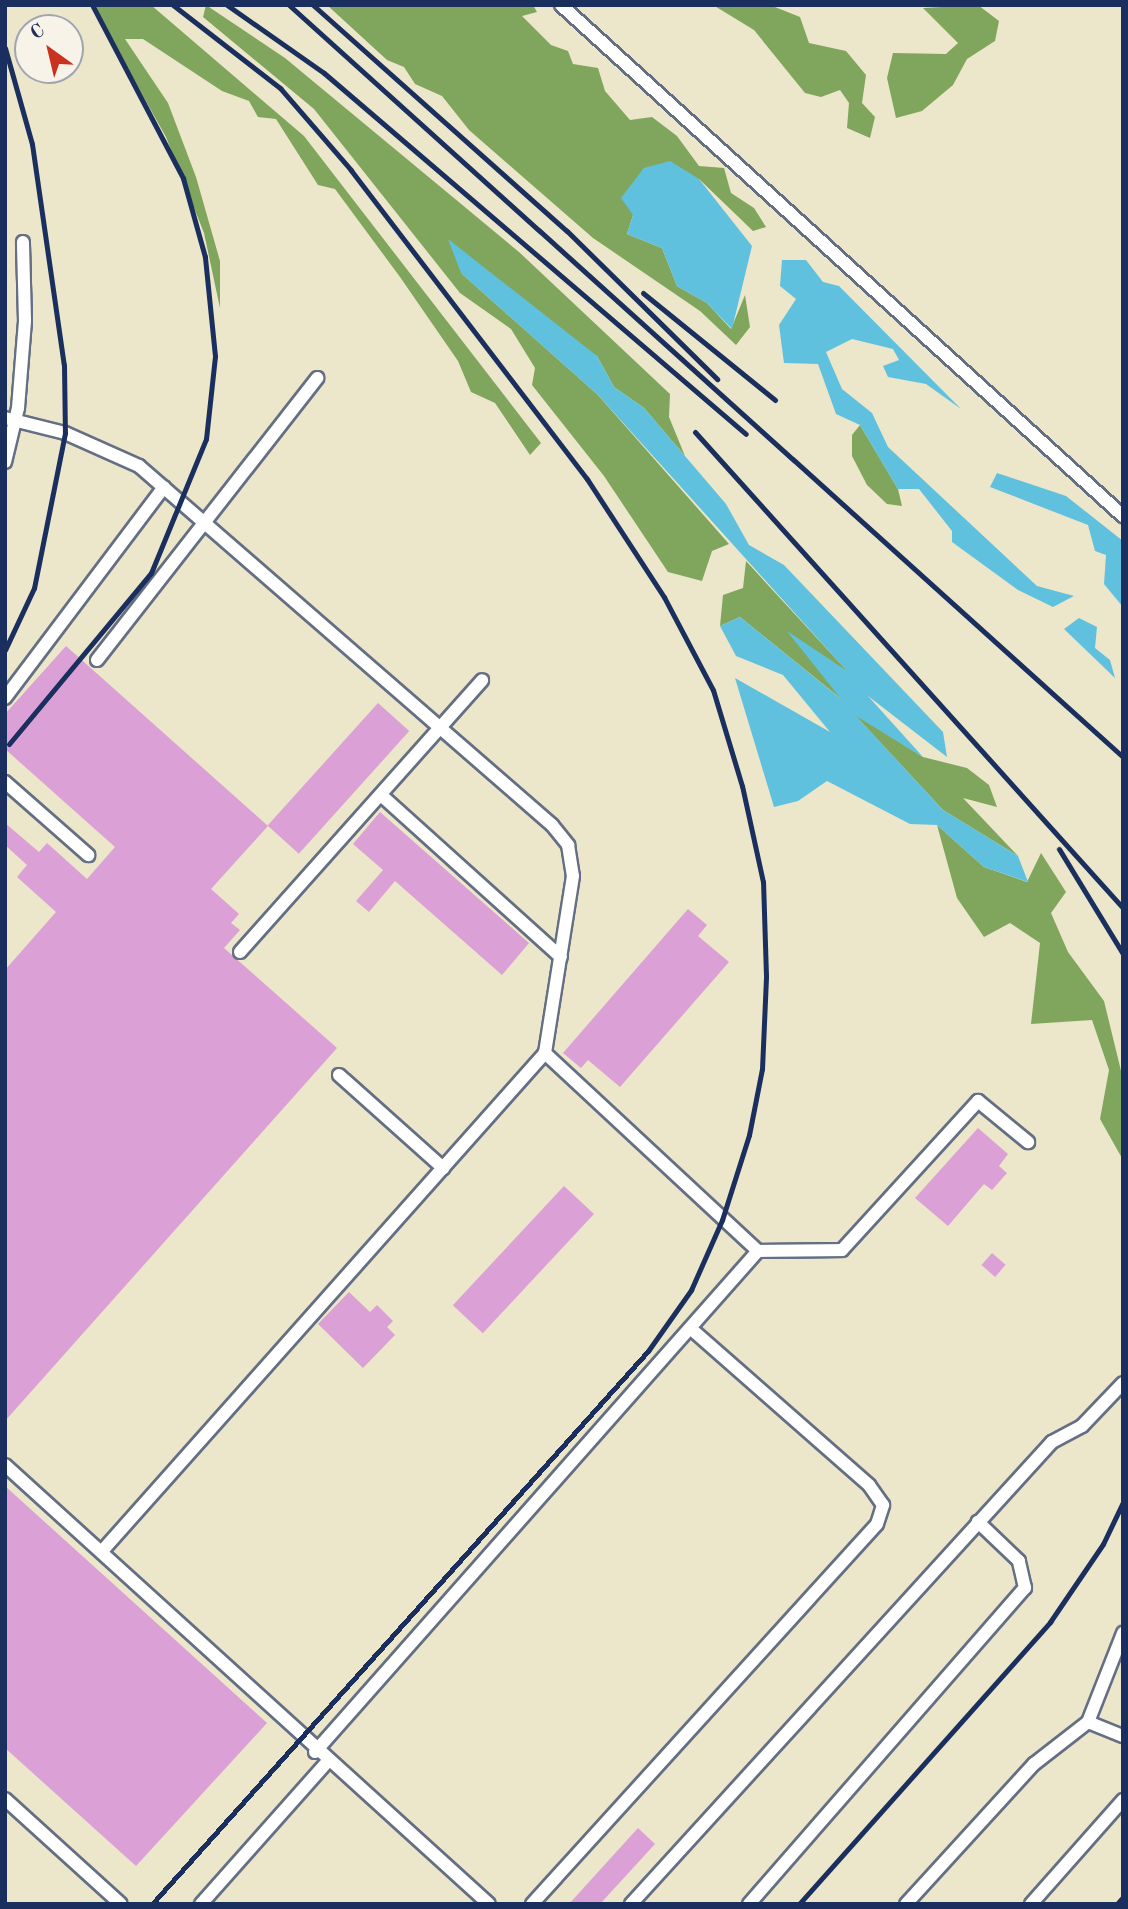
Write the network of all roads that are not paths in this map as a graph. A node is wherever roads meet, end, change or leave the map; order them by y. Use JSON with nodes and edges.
{"nodes":[{"id":1,"x":561,"y":5,"type":"edge"},
{"id":2,"x":23,"y":242,"type":"dead end"},
{"id":3,"x":317,"y":378,"type":"dead end"},
{"id":4,"x":10,"y":419,"type":"edge"},
{"id":5,"x":5,"y":462,"type":"edge"},
{"id":6,"x":164,"y":487,"type":"junction"},
{"id":7,"x":1123,"y":516,"type":"edge"},
{"id":8,"x":204,"y":522,"type":"junction"},
{"id":9,"x":97,"y":660,"type":"dead end"},
{"id":10,"x":482,"y":680,"type":"dead end"},
{"id":11,"x":5,"y":698,"type":"edge"},
{"id":12,"x":441,"y":727,"type":"junction"},
{"id":13,"x":5,"y":782,"type":"edge"},
{"id":14,"x":381,"y":795,"type":"junction"},
{"id":15,"x":88,"y":855,"type":"dead end"},
{"id":16,"x":240,"y":952,"type":"dead end"},
{"id":17,"x":561,"y":957,"type":"junction"},
{"id":18,"x":545,"y":1053,"type":"junction"},
{"id":19,"x":339,"y":1076,"type":"dead end"},
{"id":20,"x":1028,"y":1142,"type":"dead end"},
{"id":21,"x":443,"y":1168,"type":"junction"},
{"id":22,"x":758,"y":1251,"type":"junction"},
{"id":23,"x":690,"y":1328,"type":"junction"},
{"id":24,"x":1123,"y":1382,"type":"edge"},
{"id":25,"x":5,"y":1465,"type":"edge"},
{"id":26,"x":978,"y":1522,"type":"junction"},
{"id":27,"x":102,"y":1551,"type":"junction"},
{"id":28,"x":1123,"y":1633,"type":"edge"},
{"id":29,"x":1088,"y":1722,"type":"junction"},
{"id":30,"x":1123,"y":1736,"type":"edge"},
{"id":31,"x":315,"y":1752,"type":"junction"},
{"id":32,"x":327,"y":1762,"type":"junction"},
{"id":33,"x":5,"y":1799,"type":"edge"},
{"id":34,"x":1123,"y":1800,"type":"edge"},
{"id":35,"x":121,"y":1904,"type":"edge"},
{"id":36,"x":201,"y":1904,"type":"edge"},
{"id":37,"x":489,"y":1904,"type":"edge"},
{"id":38,"x":532,"y":1904,"type":"edge"},
{"id":39,"x":631,"y":1904,"type":"edge"},
{"id":40,"x":749,"y":1904,"type":"edge"},
{"id":41,"x":906,"y":1904,"type":"edge"},
{"id":42,"x":1031,"y":1904,"type":"edge"}],
"edges":[{"from":1,"to":7,"type":"lane"},
{"from":2,"to":4,"type":"lane"},
{"from":3,"to":8,"type":"lane"},
{"from":4,"to":5,"type":"lane"},
{"from":4,"to":6,"type":"lane"},
{"from":6,"to":8,"type":"lane"},
{"from":6,"to":11,"type":"lane"},
{"from":8,"to":9,"type":"lane"},
{"from":8,"to":12,"type":"lane"},
{"from":10,"to":12,"type":"lane"},
{"from":12,"to":14,"type":"lane"},
{"from":12,"to":17,"type":"lane"},
{"from":13,"to":15,"type":"lane"},
{"from":14,"to":16,"type":"lane"},
{"from":14,"to":17,"type":"lane"},
{"from":17,"to":18,"type":"lane"},
{"from":18,"to":21,"type":"lane"},
{"from":18,"to":22,"type":"lane"},
{"from":19,"to":21,"type":"lane"},
{"from":20,"to":22,"type":"lane"},
{"from":21,"to":27,"type":"lane"},
{"from":22,"to":23,"type":"lane"},
{"from":23,"to":31,"type":"lane"},
{"from":23,"to":38,"type":"lane"},
{"from":24,"to":26,"type":"lane"},
{"from":25,"to":27,"type":"lane"},
{"from":26,"to":39,"type":"lane"},
{"from":26,"to":40,"type":"lane"},
{"from":27,"to":31,"type":"lane"},
{"from":28,"to":29,"type":"lane"},
{"from":29,"to":30,"type":"lane"},
{"from":29,"to":41,"type":"lane"},
{"from":31,"to":32,"type":"lane"},
{"from":32,"to":36,"type":"lane"},
{"from":32,"to":37,"type":"lane"},
{"from":33,"to":35,"type":"lane"},
{"from":34,"to":42,"type":"lane"}]}
